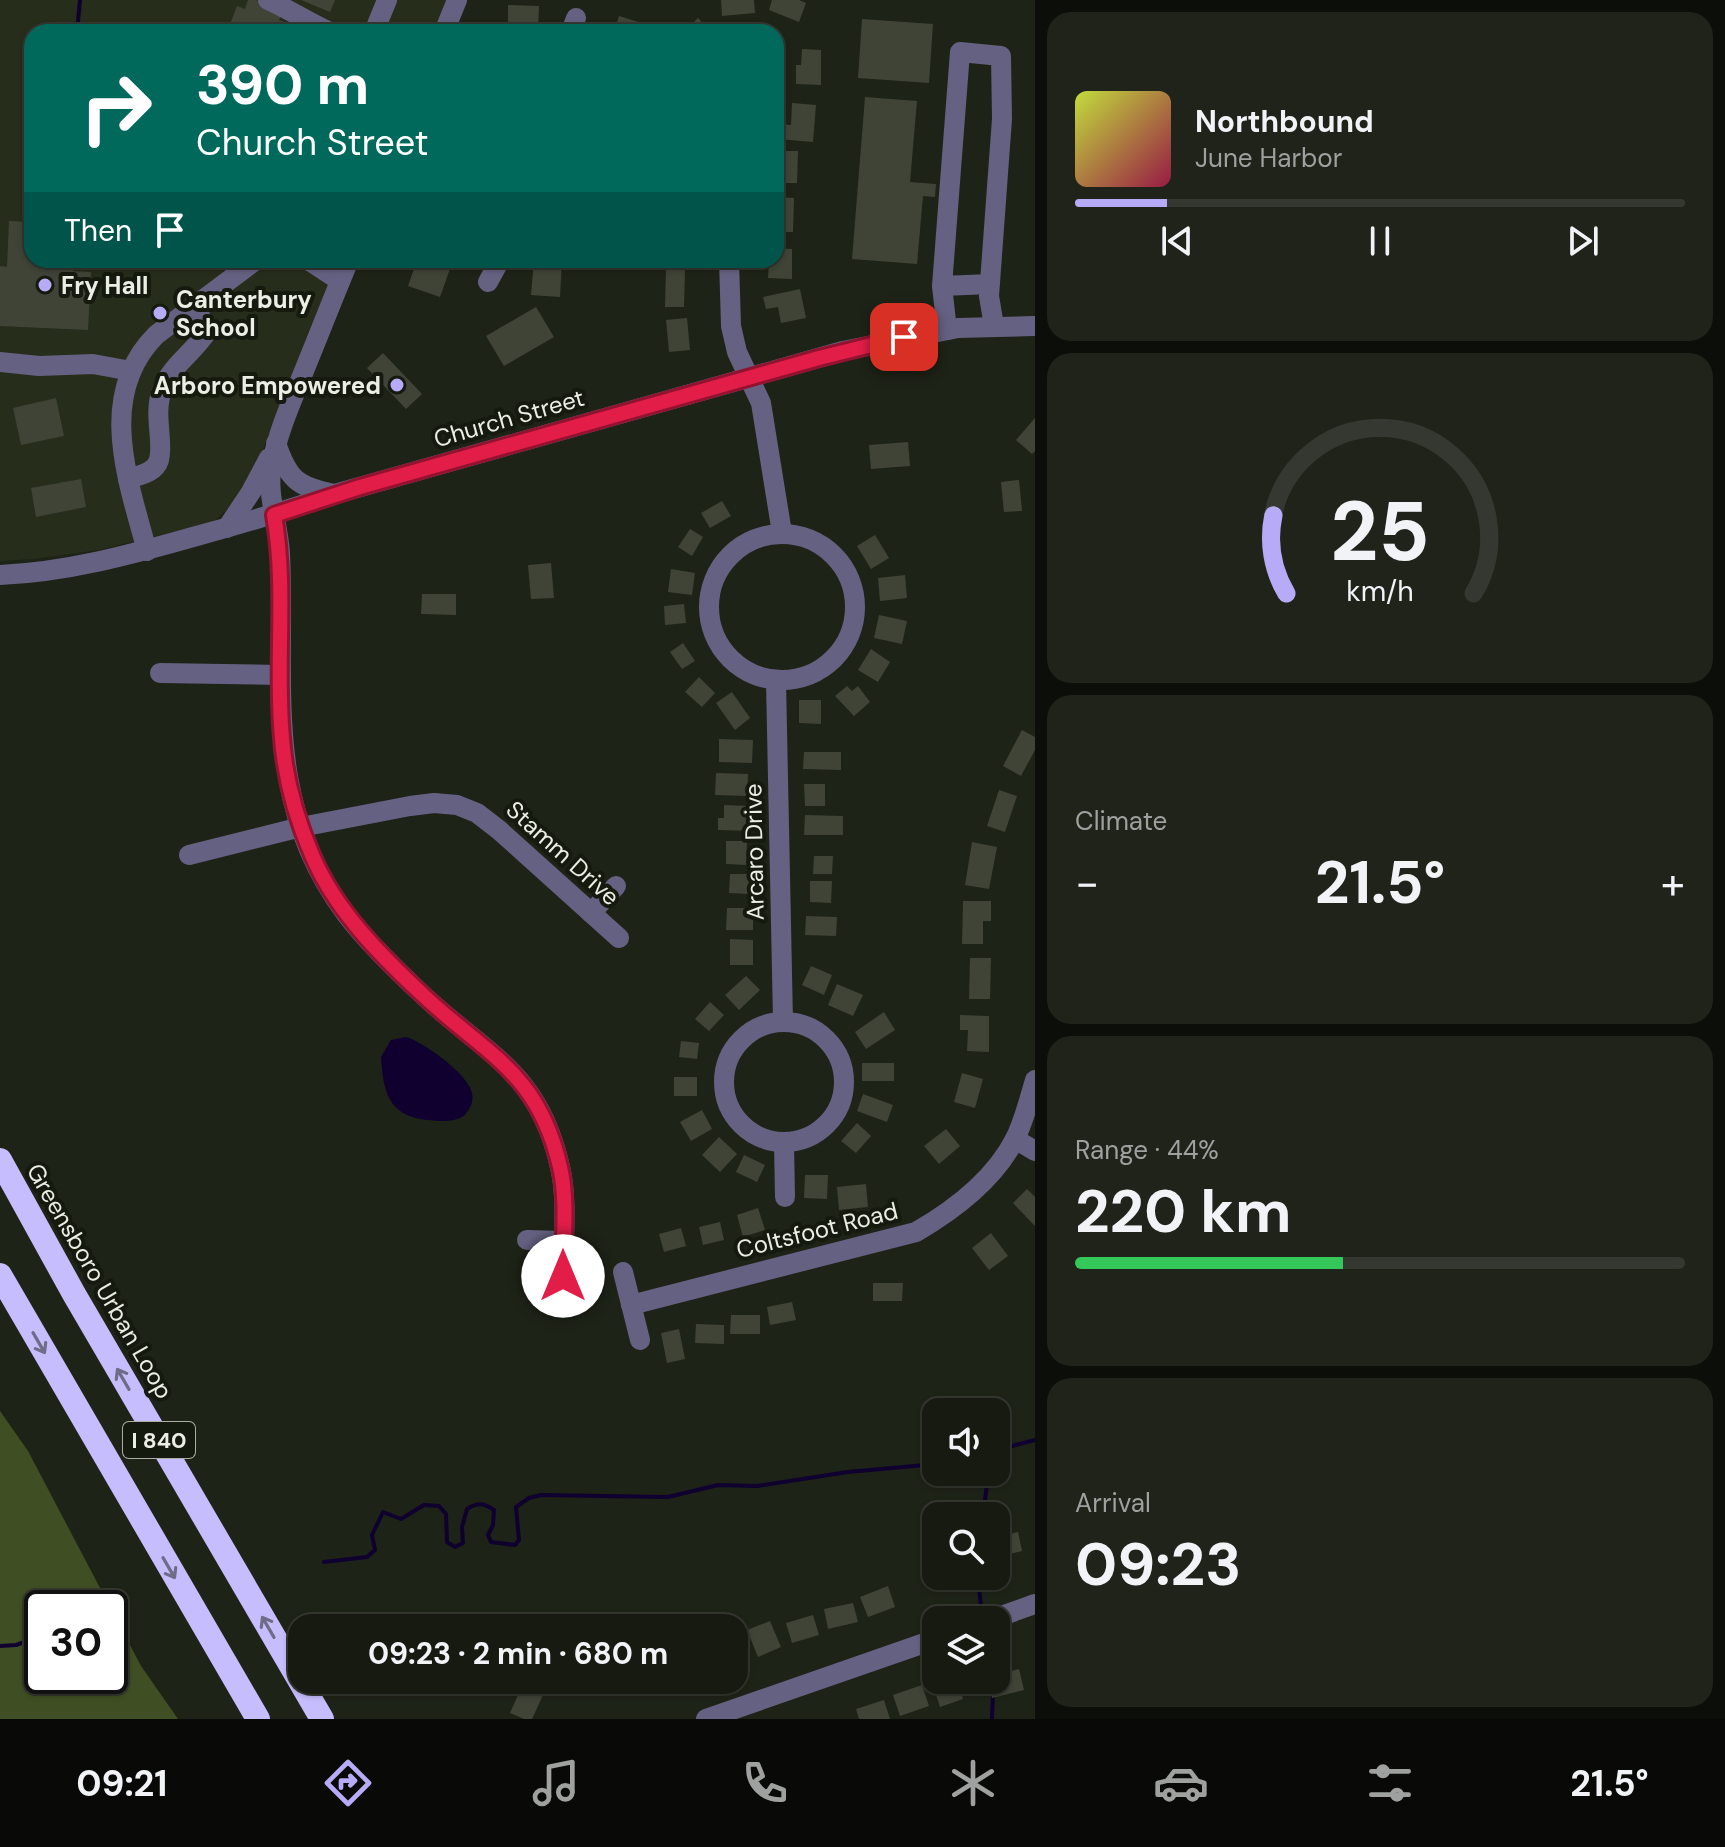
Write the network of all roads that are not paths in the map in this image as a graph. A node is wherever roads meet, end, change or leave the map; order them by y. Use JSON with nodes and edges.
{"nodes":[{"id":1,"x":268,"y":0,"type":"edge"},
{"id":2,"x":387,"y":0,"type":"edge"},
{"id":3,"x":457,"y":0,"type":"edge"},
{"id":4,"x":312,"y":24,"type":"edge"},
{"id":5,"x":377,"y":24,"type":"edge"},
{"id":6,"x":447,"y":24,"type":"edge"},
{"id":7,"x":245,"y":268,"type":"edge"},
{"id":8,"x":320,"y":268,"type":"edge"},
{"id":9,"x":346,"y":268,"type":"edge"},
{"id":10,"x":496,"y":268,"type":"edge"},
{"id":11,"x":729,"y":268,"type":"edge"},
{"id":12,"x":340,"y":281,"type":"junction"},
{"id":13,"x":488,"y":282,"type":"dead end"},
{"id":14,"x":990,"y":284,"type":"junction"},
{"id":15,"x":942,"y":286,"type":"junction"},
{"id":16,"x":194,"y":306,"type":"junction"},
{"id":17,"x":994,"y":326,"type":"junction"},
{"id":18,"x":1035,"y":326,"type":"edge"},
{"id":19,"x":947,"y":330,"type":"junction"},
{"id":20,"x":0,"y":362,"type":"edge"},
{"id":21,"x":131,"y":371,"type":"junction"},
{"id":22,"x":749,"y":377,"type":"junction"},
{"id":23,"x":276,"y":443,"type":"junction"},
{"id":24,"x":128,"y":479,"type":"junction"},
{"id":25,"x":335,"y":494,"type":"junction"},
{"id":26,"x":274,"y":515,"type":"junction"},
{"id":27,"x":227,"y":528,"type":"junction"},
{"id":28,"x":782,"y":533,"type":"junction"},
{"id":29,"x":147,"y":551,"type":"junction"},
{"id":30,"x":0,"y":575,"type":"edge"},
{"id":31,"x":160,"y":673,"type":"dead end"},
{"id":32,"x":281,"y":675,"type":"junction"},
{"id":33,"x":776,"y":681,"type":"junction"},
{"id":34,"x":301,"y":827,"type":"junction"},
{"id":35,"x":189,"y":855,"type":"dead end"},
{"id":36,"x":616,"y":886,"type":"dead end"},
{"id":37,"x":591,"y":913,"type":"junction"},
{"id":38,"x":620,"y":932,"type":"dead end"},
{"id":39,"x":783,"y":1021,"type":"junction"},
{"id":40,"x":1035,"y":1080,"type":"edge"},
{"id":41,"x":1015,"y":1139,"type":"junction"},
{"id":42,"x":784,"y":1143,"type":"junction"},
{"id":43,"x":1035,"y":1151,"type":"edge"},
{"id":44,"x":0,"y":1160,"type":"edge"},
{"id":45,"x":785,"y":1197,"type":"dead end"},
{"id":46,"x":527,"y":1240,"type":"dead end"},
{"id":47,"x":563,"y":1241,"type":"junction"},
{"id":48,"x":623,"y":1272,"type":"dead end"},
{"id":49,"x":0,"y":1275,"type":"edge"},
{"id":50,"x":563,"y":1276,"type":"dead end"},
{"id":51,"x":631,"y":1305,"type":"junction"},
{"id":52,"x":640,"y":1340,"type":"dead end"},
{"id":53,"x":1035,"y":1604,"type":"edge"},
{"id":54,"x":1010,"y":1613,"type":"edge"},
{"id":55,"x":922,"y":1644,"type":"edge"},
{"id":56,"x":258,"y":1719,"type":"edge"},
{"id":57,"x":322,"y":1719,"type":"edge"},
{"id":58,"x":706,"y":1719,"type":"edge"}],
"edges":[{"from":1,"to":4,"type":"street"},
{"from":2,"to":5,"type":"street"},
{"from":3,"to":6,"type":"street"},
{"from":7,"to":16,"type":"street"},
{"from":8,"to":12,"type":"street"},
{"from":9,"to":12,"type":"street"},
{"from":10,"to":13,"type":"street"},
{"from":11,"to":22,"type":"street"},
{"from":12,"to":23,"type":"street"},
{"from":14,"to":15,"type":"street"},
{"from":14,"to":15,"type":"street"},
{"from":14,"to":17,"type":"street"},
{"from":15,"to":19,"type":"street"},
{"from":16,"to":21,"type":"street"},
{"from":16,"to":24,"type":"street"},
{"from":17,"to":18,"type":"street","name":"Church Street"},
{"from":17,"to":19,"type":"street","name":"Church Street"},
{"from":19,"to":22,"type":"street","name":"Church Street"},
{"from":20,"to":21,"type":"street"},
{"from":21,"to":24,"type":"street"},
{"from":22,"to":25,"type":"street","name":"Church Street"},
{"from":22,"to":28,"type":"street"},
{"from":23,"to":25,"type":"street"},
{"from":23,"to":26,"type":"street"},
{"from":23,"to":27,"type":"street"},
{"from":24,"to":29,"type":"street"},
{"from":25,"to":26,"type":"street","name":"Church Street"},
{"from":26,"to":27,"type":"street","name":"Church Street"},
{"from":26,"to":32,"type":"street"},
{"from":27,"to":29,"type":"street","name":"Church Street"},
{"from":28,"to":33,"type":"street"},
{"from":28,"to":33,"type":"street"},
{"from":29,"to":30,"type":"street","name":"Church Street"},
{"from":31,"to":32,"type":"street"},
{"from":32,"to":34,"type":"street"},
{"from":33,"to":39,"type":"street","name":"Arcaro Drive"},
{"from":34,"to":35,"type":"street","name":"Stamm Drive"},
{"from":34,"to":37,"type":"street","name":"Stamm Drive"},
{"from":34,"to":47,"type":"street"},
{"from":36,"to":37,"type":"street"},
{"from":37,"to":38,"type":"street","name":"Stamm Drive"},
{"from":39,"to":42,"type":"street"},
{"from":39,"to":42,"type":"street"},
{"from":40,"to":41,"type":"street","name":"Coltsfoot Road"},
{"from":41,"to":43,"type":"street"},
{"from":41,"to":51,"type":"street","name":"Coltsfoot Road"},
{"from":42,"to":45,"type":"street"},
{"from":57,"to":44,"type":"highway","name":"Greensboro Urban Loop","number":"I 840","one_way":true},
{"from":46,"to":47,"type":"street"},
{"from":47,"to":50,"type":"street"},
{"from":48,"to":51,"type":"street"},
{"from":49,"to":56,"type":"highway","number":"I 840","one_way":true},
{"from":51,"to":52,"type":"street"},
{"from":53,"to":54,"type":"street"},
{"from":55,"to":58,"type":"street"}]}
